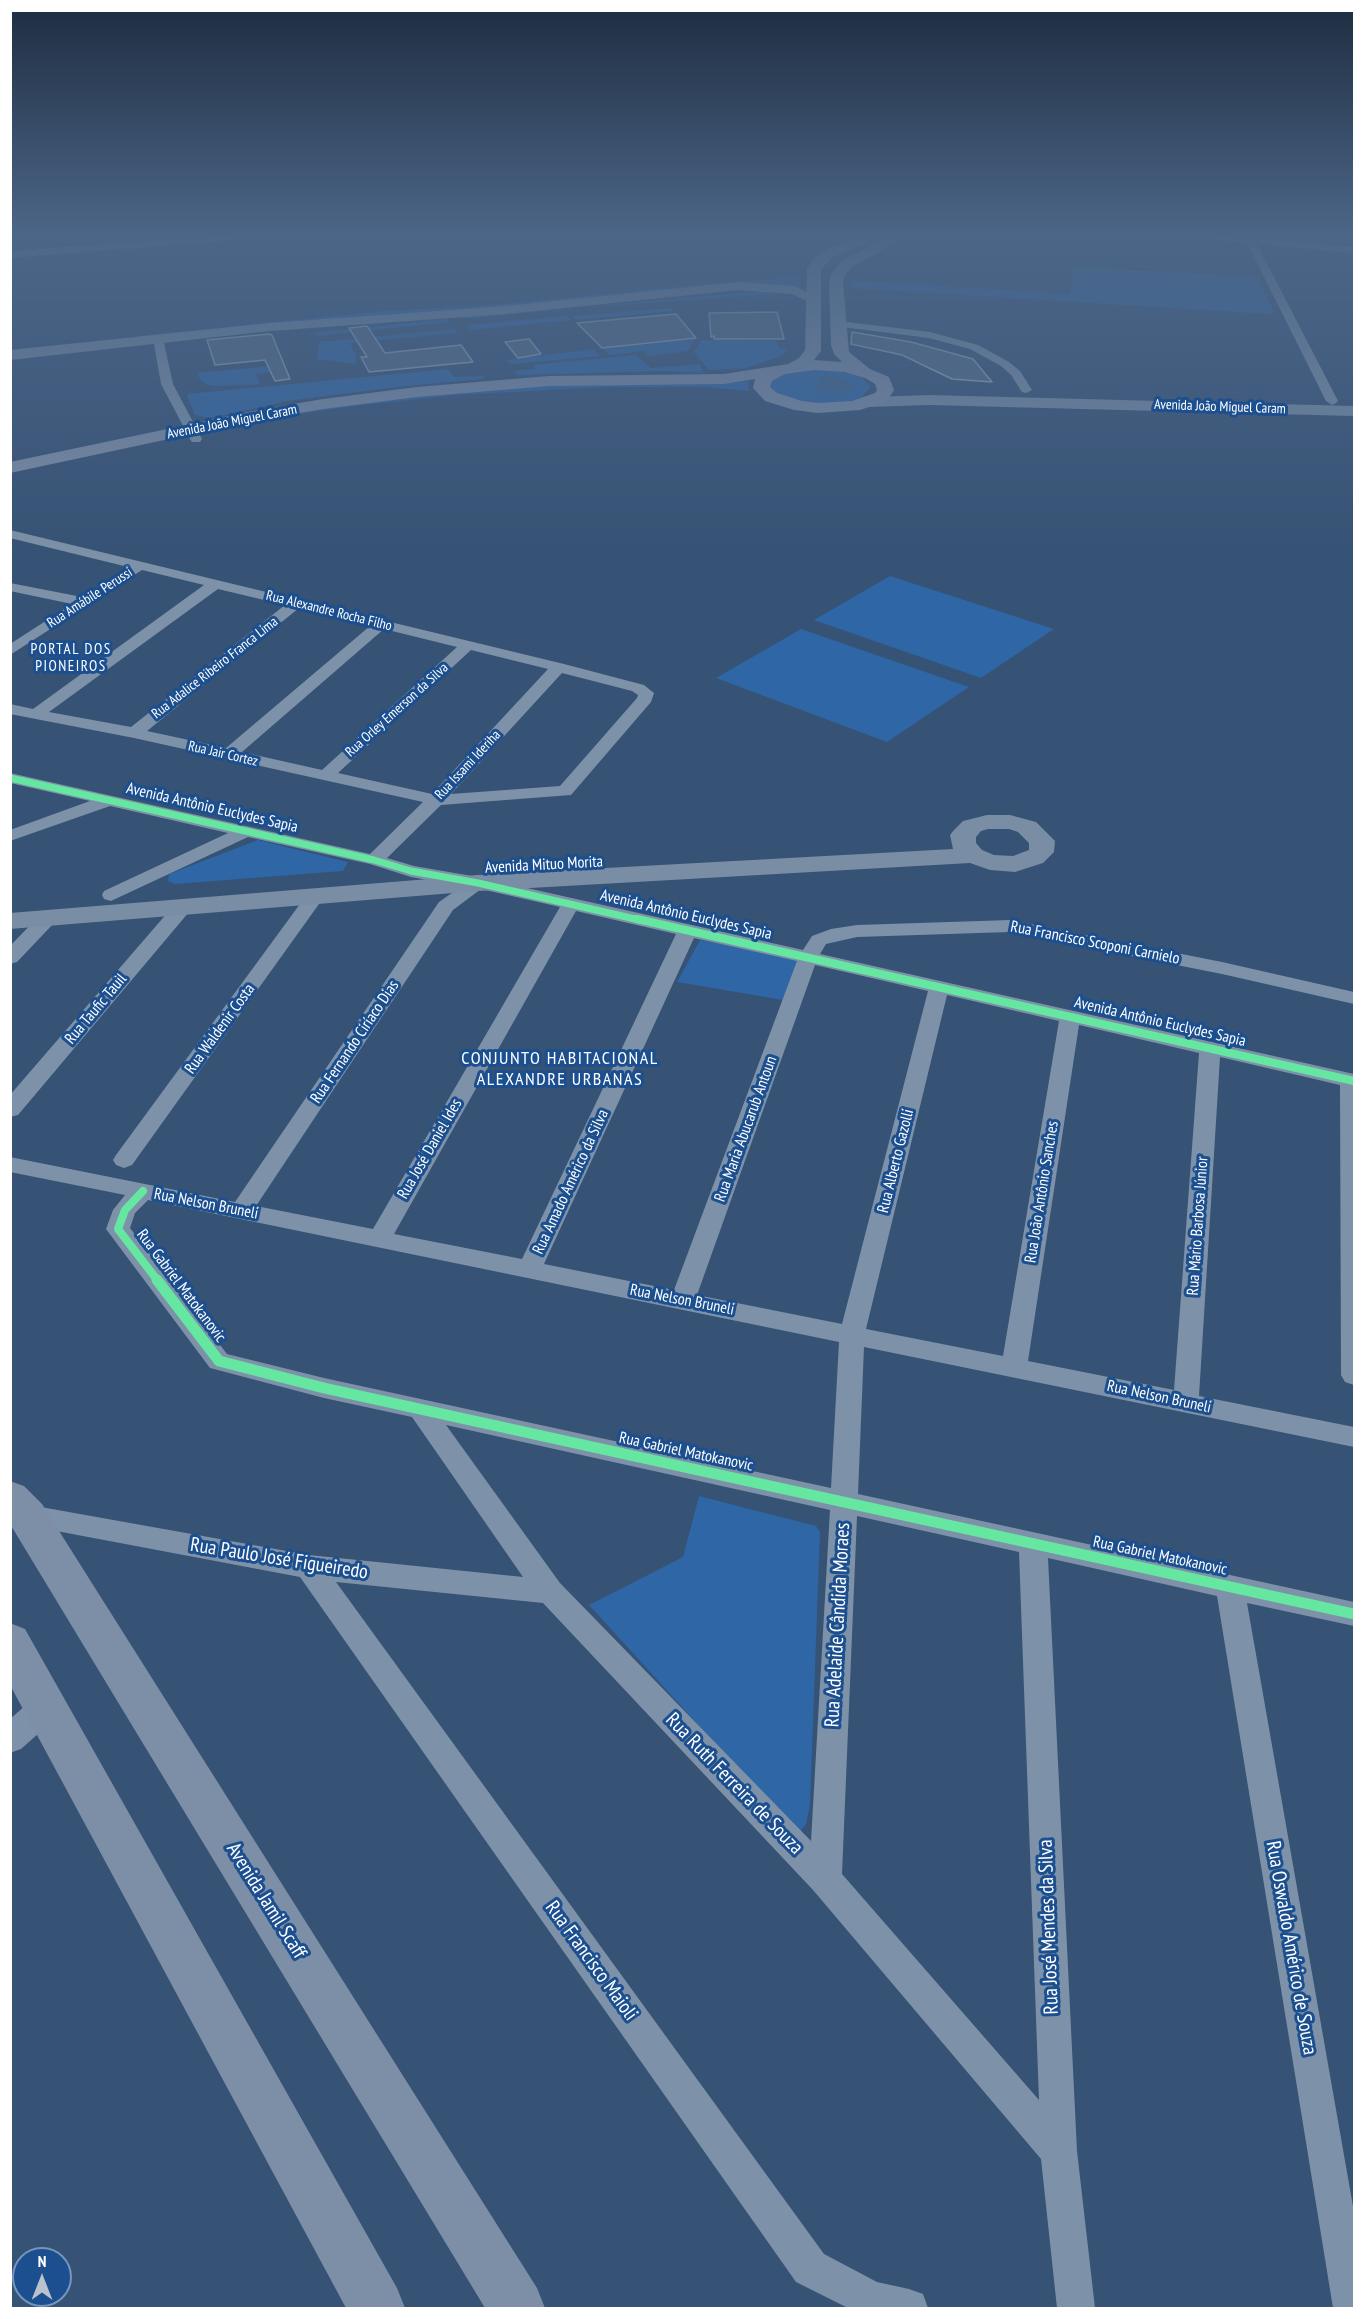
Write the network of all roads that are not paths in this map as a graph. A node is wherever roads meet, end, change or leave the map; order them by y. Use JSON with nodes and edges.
{"nodes":[{"id":1,"x":75,"y":342,"type":"edge"},
{"id":2,"x":123,"y":342,"type":"edge"},
{"id":3,"x":159,"y":342,"type":"edge"},
{"id":4,"x":813,"y":342,"type":"edge"},
{"id":5,"x":839,"y":342,"type":"edge"},
{"id":6,"x":956,"y":342,"type":"edge"},
{"id":7,"x":1303,"y":342,"type":"edge"},
{"id":8,"x":10,"y":349,"type":"edge"},
{"id":9,"x":10,"y":356,"type":"edge"},
{"id":10,"x":786,"y":369,"type":"junction"},
{"id":11,"x":863,"y":371,"type":"junction"},
{"id":12,"x":883,"y":381,"type":"junction"},
{"id":13,"x":1026,"y":390,"type":"junction"},
{"id":14,"x":771,"y":397,"type":"junction"},
{"id":15,"x":1332,"y":400,"type":"junction"},
{"id":16,"x":869,"y":402,"type":"junction"},
{"id":17,"x":1354,"y":409,"type":"edge"},
{"id":18,"x":193,"y":434,"type":"junction"},
{"id":19,"x":10,"y":468,"type":"edge"},
{"id":20,"x":10,"y":479,"type":"edge"},
{"id":21,"x":10,"y":534,"type":"edge"},
{"id":22,"x":140,"y":565,"type":"junction"},
{"id":23,"x":217,"y":583,"type":"junction"},
{"id":24,"x":10,"y":587,"type":"edge"},
{"id":25,"x":85,"y":602,"type":"junction"},
{"id":26,"x":297,"y":603,"type":"junction"},
{"id":27,"x":381,"y":624,"type":"junction"},
{"id":28,"x":468,"y":645,"type":"junction"},
{"id":29,"x":13,"y":647,"type":"edge"},
{"id":30,"x":559,"y":667,"type":"junction"},
{"id":31,"x":646,"y":693,"type":"joint"},
{"id":32,"x":10,"y":709,"type":"edge"},
{"id":33,"x":36,"y":714,"type":"junction"},
{"id":34,"x":134,"y":733,"type":"junction"},
{"id":35,"x":228,"y":755,"type":"junction"},
{"id":36,"x":325,"y":776,"type":"junction"},
{"id":37,"x":10,"y":778,"type":"edge"},
{"id":38,"x":109,"y":800,"type":"junction"},
{"id":39,"x":436,"y":800,"type":"junction"},
{"id":40,"x":244,"y":832,"type":"junction"},
{"id":41,"x":10,"y":836,"type":"edge"},
{"id":42,"x":374,"y":860,"type":"junction"},
{"id":43,"x":411,"y":871,"type":"junction"},
{"id":44,"x":478,"y":883,"type":"junction"},
{"id":45,"x":111,"y":894,"type":"junction"},
{"id":46,"x":315,"y":897,"type":"junction"},
{"id":47,"x":10,"y":901,"type":"edge"},
{"id":48,"x":571,"y":904,"type":"junction"},
{"id":49,"x":182,"y":908,"type":"junction"},
{"id":50,"x":48,"y":918,"type":"junction"},
{"id":51,"x":10,"y":921,"type":"edge"},
{"id":52,"x":687,"y":930,"type":"junction"},
{"id":53,"x":10,"y":958,"type":"edge"},
{"id":54,"x":808,"y":958,"type":"junction"},
{"id":55,"x":939,"y":988,"type":"junction"},
{"id":56,"x":1354,"y":998,"type":"edge"},
{"id":57,"x":1070,"y":1017,"type":"junction"},
{"id":58,"x":1210,"y":1048,"type":"junction"},
{"id":59,"x":1353,"y":1081,"type":"edge"},
{"id":60,"x":10,"y":1110,"type":"edge"},
{"id":61,"x":124,"y":1160,"type":"dead end"},
{"id":62,"x":10,"y":1164,"type":"edge"},
{"id":63,"x":143,"y":1191,"type":"junction"},
{"id":64,"x":241,"y":1211,"type":"junction"},
{"id":65,"x":379,"y":1239,"type":"junction"},
{"id":66,"x":530,"y":1269,"type":"junction"},
{"id":67,"x":683,"y":1300,"type":"junction"},
{"id":68,"x":852,"y":1335,"type":"junction"},
{"id":69,"x":1014,"y":1368,"type":"junction"},
{"id":70,"x":1354,"y":1375,"type":"edge"},
{"id":71,"x":1186,"y":1402,"type":"junction"},
{"id":72,"x":420,"y":1409,"type":"junction"},
{"id":73,"x":1354,"y":1437,"type":"edge"},
{"id":74,"x":844,"y":1502,"type":"junction"},
{"id":75,"x":16,"y":1508,"type":"edge"},
{"id":76,"x":1033,"y":1544,"type":"junction"},
{"id":77,"x":309,"y":1567,"type":"junction"},
{"id":78,"x":1230,"y":1587,"type":"junction"},
{"id":79,"x":550,"y":1592,"type":"junction"},
{"id":80,"x":1354,"y":1614,"type":"edge"},
{"id":81,"x":10,"y":1642,"type":"edge"},
{"id":82,"x":28,"y":1724,"type":"edge"},
{"id":83,"x":825,"y":1879,"type":"junction"},
{"id":84,"x":1059,"y":2151,"type":"junction"},
{"id":85,"x":377,"y":2308,"type":"edge"},
{"id":86,"x":517,"y":2308,"type":"edge"},
{"id":87,"x":909,"y":2308,"type":"edge"},
{"id":88,"x":1076,"y":2308,"type":"edge"},
{"id":89,"x":1352,"y":2308,"type":"edge"}],
"edges":[{"from":1,"to":8,"type":"street"},
{"from":2,"to":9,"type":"street"},
{"from":3,"to":18,"type":"street"},
{"from":4,"to":10,"type":"main road"},
{"from":5,"to":11,"type":"main road"},
{"from":6,"to":13,"type":"street"},
{"from":7,"to":15,"type":"street"},
{"from":10,"to":11,"type":"main road","name":"Avenida João Miguel Caram"},
{"from":10,"to":14,"type":"main road"},
{"from":10,"to":18,"type":"main road","name":"Avenida João Miguel Caram"},
{"from":11,"to":12,"type":"main road"},
{"from":12,"to":13,"type":"street","name":"Avenida João Miguel Caram"},
{"from":12,"to":16,"type":"main road"},
{"from":13,"to":15,"type":"street","name":"Avenida João Miguel Caram"},
{"from":14,"to":16,"type":"main road","name":"Avenida João Miguel Caram"},
{"from":14,"to":18,"type":"main road","name":"Avenida João Miguel Caram"},
{"from":15,"to":17,"type":"street","name":"Avenida João Miguel Caram"},
{"from":16,"to":17,"type":"street","name":"Avenida João Miguel Caram"},
{"from":18,"to":19,"type":"main road","name":"Avenida João Miguel Caram"},
{"from":18,"to":20,"type":"main road","name":"Avenida João Miguel Caram"},
{"from":21,"to":22,"type":"street","name":"Rua Alexandre Rocha Filho"},
{"from":22,"to":23,"type":"street","name":"Rua Alexandre Rocha Filho"},
{"from":22,"to":25,"type":"street","name":"Rua Amábile Perussi"},
{"from":23,"to":26,"type":"street","name":"Rua Alexandre Rocha Filho"},
{"from":23,"to":33,"type":"street"},
{"from":24,"to":25,"type":"street"},
{"from":25,"to":29,"type":"street","name":"Rua Amábile Perussi"},
{"from":26,"to":27,"type":"street","name":"Rua Alexandre Rocha Filho"},
{"from":26,"to":34,"type":"street","name":"Rua Adalice Ribeiro Franca Lima"},
{"from":27,"to":28,"type":"street","name":"Rua Alexandre Rocha Filho"},
{"from":27,"to":35,"type":"street"},
{"from":28,"to":30,"type":"street","name":"Rua Alexandre Rocha Filho"},
{"from":28,"to":36,"type":"street","name":"Rua Orley Emerson da Silva"},
{"from":30,"to":31,"type":"street","name":"Rua Alexandre Rocha Filho"},
{"from":30,"to":39,"type":"street","name":"Rua Issami Ideriha"},
{"from":31,"to":39,"type":"street","name":"Rua Jair Cortez"},
{"from":32,"to":33,"type":"street","name":"Rua Jair Cortez"},
{"from":33,"to":34,"type":"street","name":"Rua Jair Cortez"},
{"from":34,"to":35,"type":"street","name":"Rua Jair Cortez"},
{"from":35,"to":36,"type":"street","name":"Rua Jair Cortez"},
{"from":36,"to":39,"type":"street","name":"Rua Jair Cortez"},
{"from":37,"to":38,"type":"street","name":"Avenida Antônio Euclydes Sapia"},
{"from":38,"to":40,"type":"street","name":"Avenida Antônio Euclydes Sapia"},
{"from":38,"to":41,"type":"street"},
{"from":39,"to":42,"type":"street","name":"Rua Issami Ideriha"},
{"from":40,"to":42,"type":"street","name":"Avenida Antônio Euclydes Sapia"},
{"from":40,"to":45,"type":"street"},
{"from":42,"to":43,"type":"street","name":"Avenida Antônio Euclydes Sapia"},
{"from":43,"to":44,"type":"street","name":"Avenida Antônio Euclydes Sapia"},
{"from":43,"to":44,"type":"street","name":"Avenida Mituo Morita"},
{"from":43,"to":45,"type":"street","name":"Avenida Mituo Morita"},
{"from":44,"to":46,"type":"street","name":"Avenida Mituo Morita"},
{"from":44,"to":48,"type":"street","name":"Avenida Antônio Euclydes Sapia"},
{"from":44,"to":64,"type":"street","name":"Rua Fernando Ciríaco Dias"},
{"from":45,"to":47,"type":"street","name":"Avenida Mituo Morita"},
{"from":46,"to":49,"type":"street","name":"Avenida Mituo Morita"},
{"from":46,"to":61,"type":"street","name":"Rua Waldenir Costa"},
{"from":48,"to":52,"type":"street","name":"Avenida Antônio Euclydes Sapia"},
{"from":48,"to":65,"type":"street","name":"Rua José Daniel Ides"},
{"from":49,"to":50,"type":"street","name":"Avenida Mituo Morita"},
{"from":49,"to":60,"type":"street","name":"Rua Taufic Tauil"},
{"from":50,"to":51,"type":"street","name":"Avenida Mituo Morita"},
{"from":50,"to":53,"type":"street"},
{"from":52,"to":54,"type":"street","name":"Avenida Antônio Euclydes Sapia"},
{"from":52,"to":66,"type":"street","name":"Rua Amado Américo da Silva"},
{"from":54,"to":55,"type":"street","name":"Avenida Antônio Euclydes Sapia"},
{"from":54,"to":56,"type":"street","name":"Rua Francisco Scoponi Carnielo"},
{"from":54,"to":67,"type":"street","name":"Rua Maria Abucarub Antoun"},
{"from":55,"to":57,"type":"street","name":"Avenida Antônio Euclydes Sapia"},
{"from":55,"to":68,"type":"street","name":"Rua Alberto Gazolli"},
{"from":57,"to":58,"type":"street","name":"Avenida Antônio Euclydes Sapia"},
{"from":57,"to":69,"type":"street","name":"Rua João Antônio Sanches"},
{"from":58,"to":59,"type":"street","name":"Avenida Antônio Euclydes Sapia"},
{"from":58,"to":71,"type":"street","name":"Rua Mário Barbosa Júnior"},
{"from":59,"to":70,"type":"street"},
{"from":62,"to":63,"type":"street","name":"Rua Nelson Bruneli"},
{"from":63,"to":64,"type":"street","name":"Rua Nelson Bruneli"},
{"from":63,"to":72,"type":"street","name":"Rua Gabriel Matokanovic"},
{"from":64,"to":65,"type":"street","name":"Rua Nelson Bruneli"},
{"from":65,"to":66,"type":"street","name":"Rua Nelson Bruneli"},
{"from":66,"to":67,"type":"street","name":"Rua Nelson Bruneli"},
{"from":67,"to":68,"type":"street","name":"Rua Nelson Bruneli"},
{"from":68,"to":69,"type":"street","name":"Rua Nelson Bruneli"},
{"from":68,"to":74,"type":"street","name":"Rua Adelaide Cândida Moraes"},
{"from":69,"to":71,"type":"street","name":"Rua Nelson Bruneli"},
{"from":71,"to":73,"type":"street","name":"Rua Nelson Bruneli"},
{"from":72,"to":74,"type":"street","name":"Rua Gabriel Matokanovic"},
{"from":72,"to":79,"type":"street","name":"Rua Ruth Ferreira de Souza"},
{"from":74,"to":76,"type":"street","name":"Rua Gabriel Matokanovic"},
{"from":74,"to":83,"type":"street","name":"Rua Adelaide Cândida Moraes"},
{"from":75,"to":77,"type":"street","name":"Rua Paulo José Figueiredo"},
{"from":75,"to":86,"type":"main road","name":"Avenida Jamil Scaff"},
{"from":76,"to":78,"type":"street","name":"Rua Gabriel Matokanovic"},
{"from":76,"to":84,"type":"street","name":"Rua José Mendes da Silva"},
{"from":77,"to":79,"type":"street","name":"Rua Paulo José Figueiredo"},
{"from":77,"to":87,"type":"street","name":"Rua Francisco Maioli"},
{"from":78,"to":80,"type":"street","name":"Rua Gabriel Matokanovic"},
{"from":78,"to":89,"type":"street","name":"Rua Oswaldo Américo de Souza"},
{"from":79,"to":83,"type":"street","name":"Rua Ruth Ferreira de Souza"},
{"from":81,"to":82,"type":"main road"},
{"from":82,"to":85,"type":"main road"},
{"from":83,"to":84,"type":"street","name":"Rua Ruth Ferreira de Souza"},
{"from":84,"to":88,"type":"street","name":"Rua José Mendes da Silva"}]}
